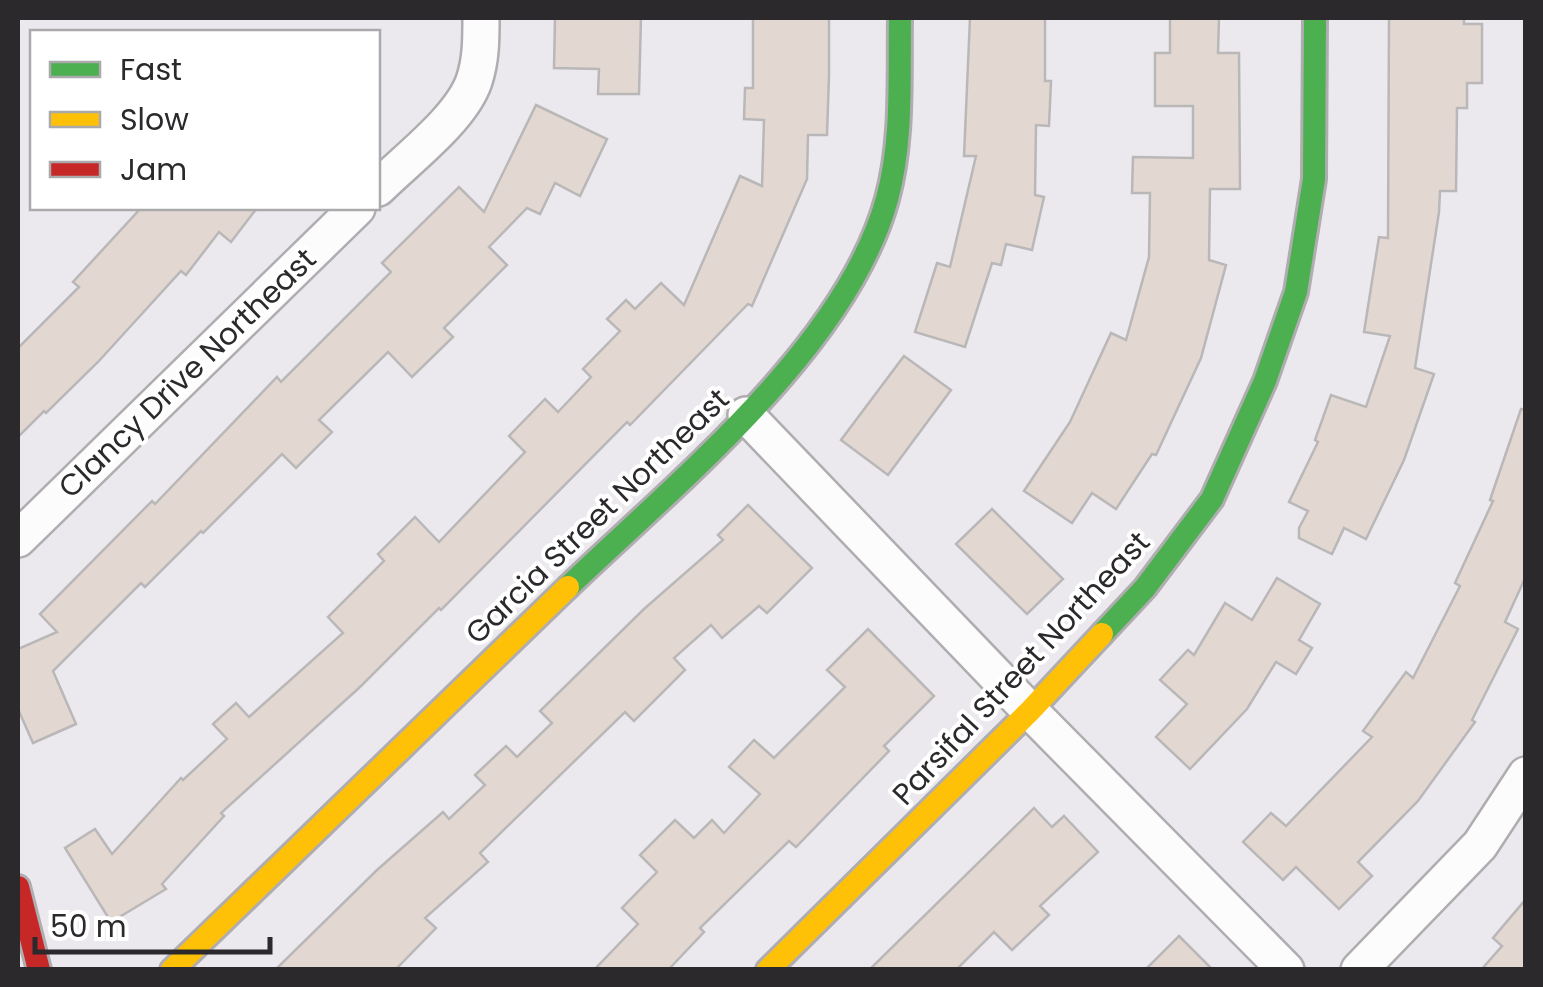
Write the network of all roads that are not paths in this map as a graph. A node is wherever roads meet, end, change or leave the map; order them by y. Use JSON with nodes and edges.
{"nodes":[{"id":1,"x":481,"y":18,"type":"edge"},
{"id":2,"x":900,"y":18,"type":"edge"},
{"id":3,"x":1315,"y":18,"type":"edge"},
{"id":4,"x":380,"y":186,"type":"edge"},
{"id":5,"x":355,"y":210,"type":"edge"},
{"id":6,"x":746,"y":415,"type":"junction"},
{"id":7,"x":18,"y":539,"type":"edge"},
{"id":8,"x":1030,"y":711,"type":"junction"},
{"id":9,"x":1526,"y":775,"type":"edge"},
{"id":10,"x":18,"y":887,"type":"edge"},
{"id":11,"x":40,"y":970,"type":"edge"},
{"id":12,"x":172,"y":970,"type":"edge"},
{"id":13,"x":768,"y":970,"type":"edge"},
{"id":14,"x":1286,"y":970,"type":"edge"},
{"id":15,"x":1358,"y":970,"type":"edge"}],
"edges":[{"from":1,"to":4,"type":"street"},
{"from":2,"to":6,"type":"street","name":"Garcia Street Northeast"},
{"from":3,"to":8,"type":"street","name":"Parsifal Street Northeast"},
{"from":5,"to":7,"type":"street","name":"Clancy Drive Northeast"},
{"from":6,"to":8,"type":"street"},
{"from":6,"to":12,"type":"street","name":"Garcia Street Northeast"},
{"from":8,"to":13,"type":"street","name":"Parsifal Street Northeast"},
{"from":8,"to":14,"type":"street"},
{"from":9,"to":15,"type":"street"},
{"from":10,"to":11,"type":"street"}]}
